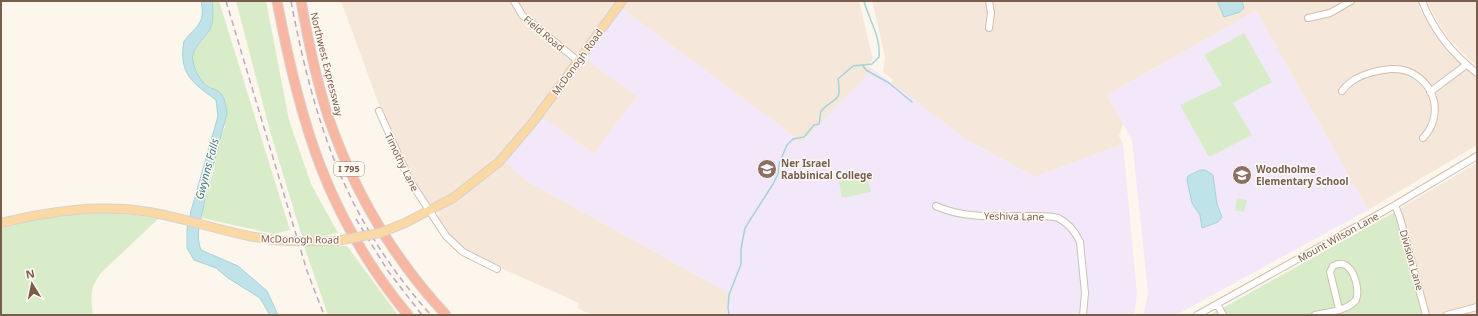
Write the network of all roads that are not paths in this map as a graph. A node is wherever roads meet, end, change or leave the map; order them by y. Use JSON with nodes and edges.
{"nodes":[{"id":1,"x":277,"y":1,"type":"edge"},
{"id":2,"x":301,"y":1,"type":"edge"},
{"id":3,"x":514,"y":1,"type":"edge"},
{"id":4,"x":622,"y":1,"type":"edge"},
{"id":5,"x":989,"y":1,"type":"edge"},
{"id":6,"x":1351,"y":1,"type":"edge"},
{"id":7,"x":1422,"y":1,"type":"edge"},
{"id":8,"x":1308,"y":18,"type":"dead end"},
{"id":9,"x":989,"y":28,"type":"dead end"},
{"id":10,"x":578,"y":61,"type":"junction"},
{"id":11,"x":1466,"y":64,"type":"junction"},
{"id":12,"x":1477,"y":73,"type":"edge"},
{"id":13,"x":1342,"y":91,"type":"dead end"},
{"id":14,"x":1430,"y":92,"type":"junction"},
{"id":15,"x":379,"y":111,"type":"dead end"},
{"id":16,"x":1423,"y":138,"type":"dead end"},
{"id":17,"x":1477,"y":156,"type":"edge"},
{"id":18,"x":1395,"y":205,"type":"junction"},
{"id":19,"x":936,"y":206,"type":"dead end"},
{"id":20,"x":429,"y":210,"type":"junction"},
{"id":21,"x":1,"y":223,"type":"edge"},
{"id":22,"x":497,"y":269,"type":"dead end"},
{"id":23,"x":1217,"y":304,"type":"junction"},
{"id":24,"x":1477,"y":307,"type":"edge"},
{"id":25,"x":1339,"y":309,"type":"junction"},
{"id":26,"x":408,"y":315,"type":"edge"},
{"id":27,"x":446,"y":315,"type":"edge"},
{"id":28,"x":1083,"y":315,"type":"edge"},
{"id":29,"x":1197,"y":315,"type":"edge"},
{"id":30,"x":1223,"y":315,"type":"edge"},
{"id":31,"x":1316,"y":315,"type":"edge"},
{"id":32,"x":1426,"y":315,"type":"edge"},
{"id":33,"x":1447,"y":315,"type":"edge"}],
"edges":[{"from":1,"to":26,"type":"highway","number":"I 795"},
{"from":2,"to":27,"type":"highway","name":"Northwest Expressway","number":"I 795"},
{"from":3,"to":10,"type":"street","name":"Field Road"},
{"from":4,"to":10,"type":"main road","name":"McDonogh Road"},
{"from":5,"to":9,"type":"street"},
{"from":6,"to":8,"type":"street"},
{"from":7,"to":11,"type":"street"},
{"from":10,"to":20,"type":"main road","name":"McDonogh Road"},
{"from":11,"to":12,"type":"street"},
{"from":11,"to":14,"type":"street"},
{"from":13,"to":14,"type":"street"},
{"from":14,"to":16,"type":"street"},
{"from":15,"to":20,"type":"street","name":"Timothy Lane"},
{"from":17,"to":18,"type":"street","name":"Mount Wilson Lane"},
{"from":18,"to":23,"type":"street","name":"Mount Wilson Lane"},
{"from":18,"to":32,"type":"street","name":"Division Lane"},
{"from":19,"to":28,"type":"street","name":"Yeshiva Lane"},
{"from":20,"to":21,"type":"main road","name":"McDonogh Road","bridge":true},
{"from":20,"to":22,"type":"street","name":"Timothy Lane"},
{"from":23,"to":29,"type":"street","name":"Mount Wilson Lane"},
{"from":23,"to":30,"type":"street"},
{"from":24,"to":33,"type":"street"},
{"from":25,"to":25,"type":"street"},
{"from":25,"to":31,"type":"street"}]}
